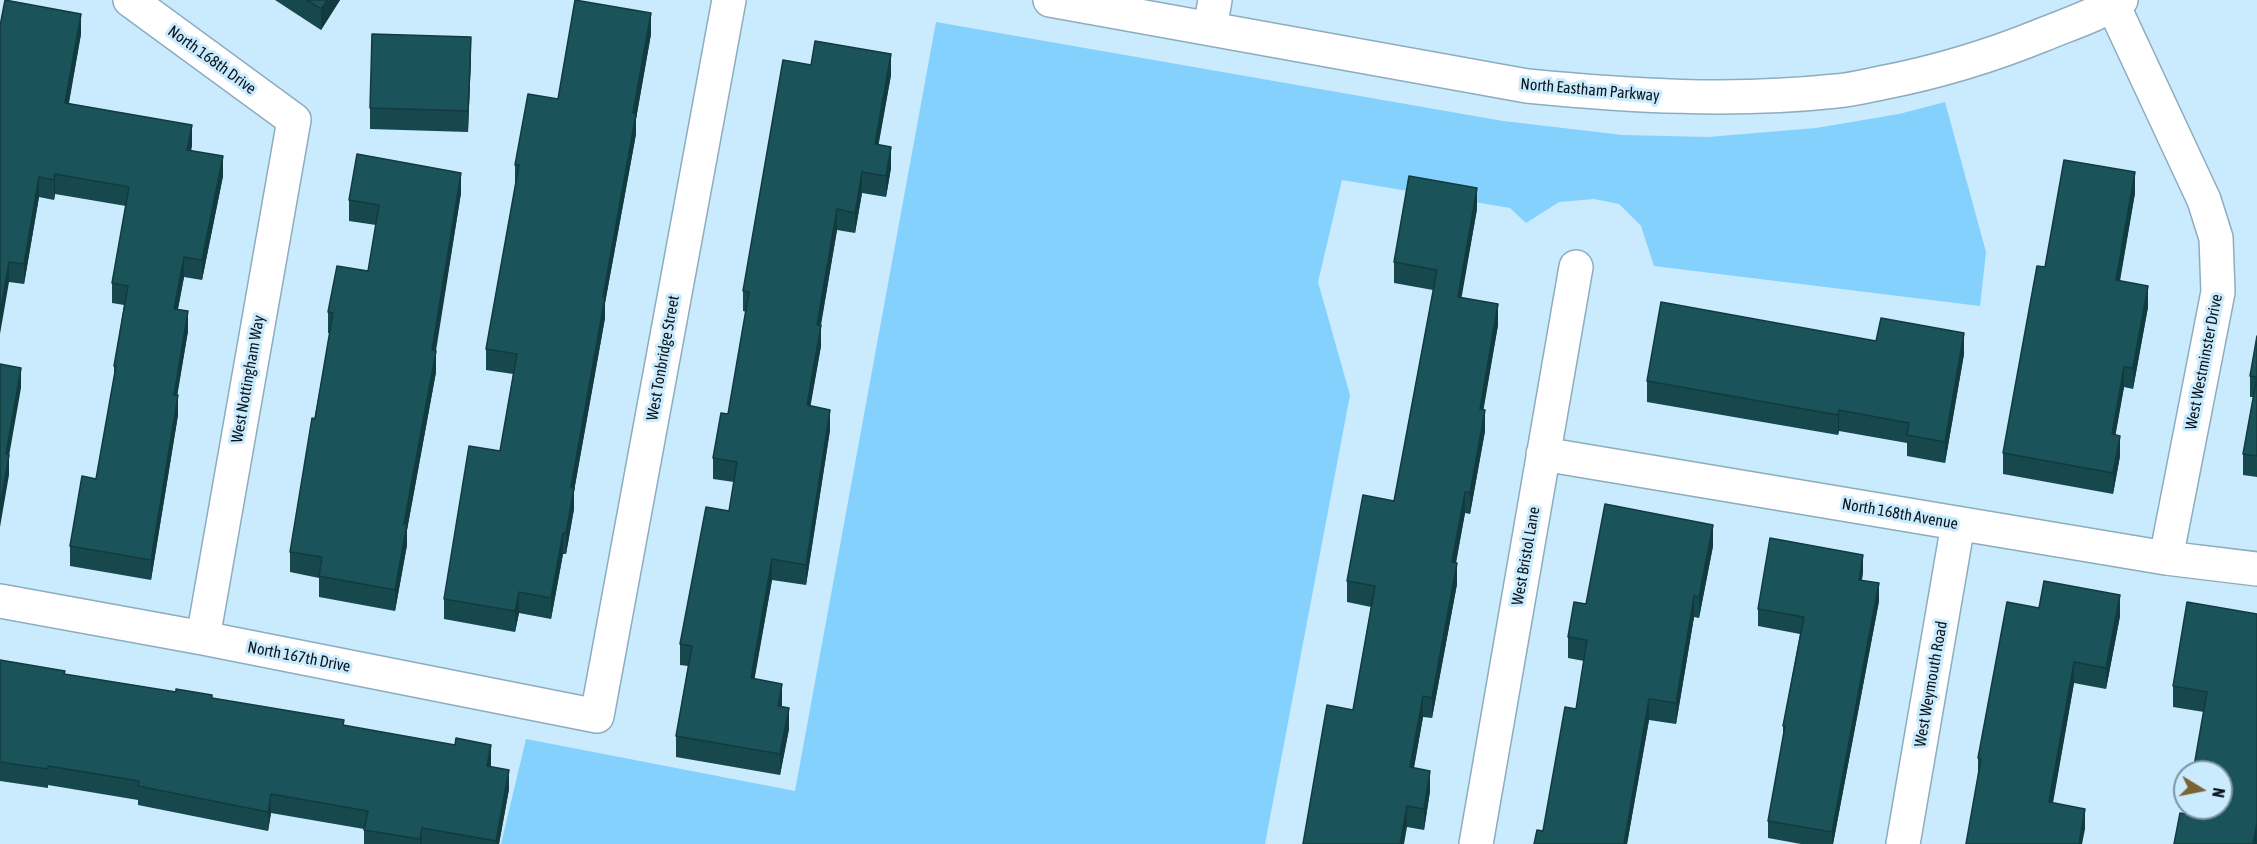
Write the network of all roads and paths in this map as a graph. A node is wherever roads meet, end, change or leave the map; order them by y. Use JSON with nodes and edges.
{"nodes":[{"id":1,"x":130,"y":0,"type":"edge"},
{"id":2,"x":729,"y":0,"type":"edge"},
{"id":3,"x":1050,"y":0,"type":"edge"},
{"id":4,"x":2117,"y":2,"type":"edge"},
{"id":5,"x":1212,"y":14,"type":"edge"},
{"id":6,"x":294,"y":120,"type":"joint"},
{"id":7,"x":1576,"y":267,"type":"dead end"},
{"id":8,"x":1543,"y":454,"type":"junction"},
{"id":9,"x":1958,"y":524,"type":"junction"},
{"id":10,"x":2166,"y":558,"type":"junction"},
{"id":11,"x":2257,"y":569,"type":"edge"},
{"id":12,"x":0,"y":601,"type":"edge"},
{"id":13,"x":203,"y":638,"type":"junction"},
{"id":14,"x":597,"y":716,"type":"joint"},
{"id":15,"x":1476,"y":844,"type":"edge"},
{"id":16,"x":1904,"y":844,"type":"edge"}],
"edges":[{"from":1,"to":6,"type":"street","name":"North 168th Drive"},
{"from":2,"to":14,"type":"street","name":"West Tonbridge Street"},
{"from":3,"to":5,"type":"street","name":"North Eastham Parkway"},
{"from":4,"to":5,"type":"street","name":"North Eastham Parkway"},
{"from":4,"to":10,"type":"street","name":"West Westminster Drive"},
{"from":6,"to":13,"type":"street","name":"West Nottingham Way"},
{"from":7,"to":8,"type":"street","name":"West Bristol Lane"},
{"from":8,"to":9,"type":"street","name":"North 168th Avenue"},
{"from":8,"to":15,"type":"street","name":"West Bristol Lane"},
{"from":9,"to":10,"type":"street","name":"North 168th Avenue"},
{"from":9,"to":16,"type":"street","name":"West Weymouth Road"},
{"from":10,"to":11,"type":"street","name":"North 168th Avenue"},
{"from":12,"to":13,"type":"street","name":"North 167th Drive"},
{"from":13,"to":14,"type":"street","name":"North 167th Drive"}]}
